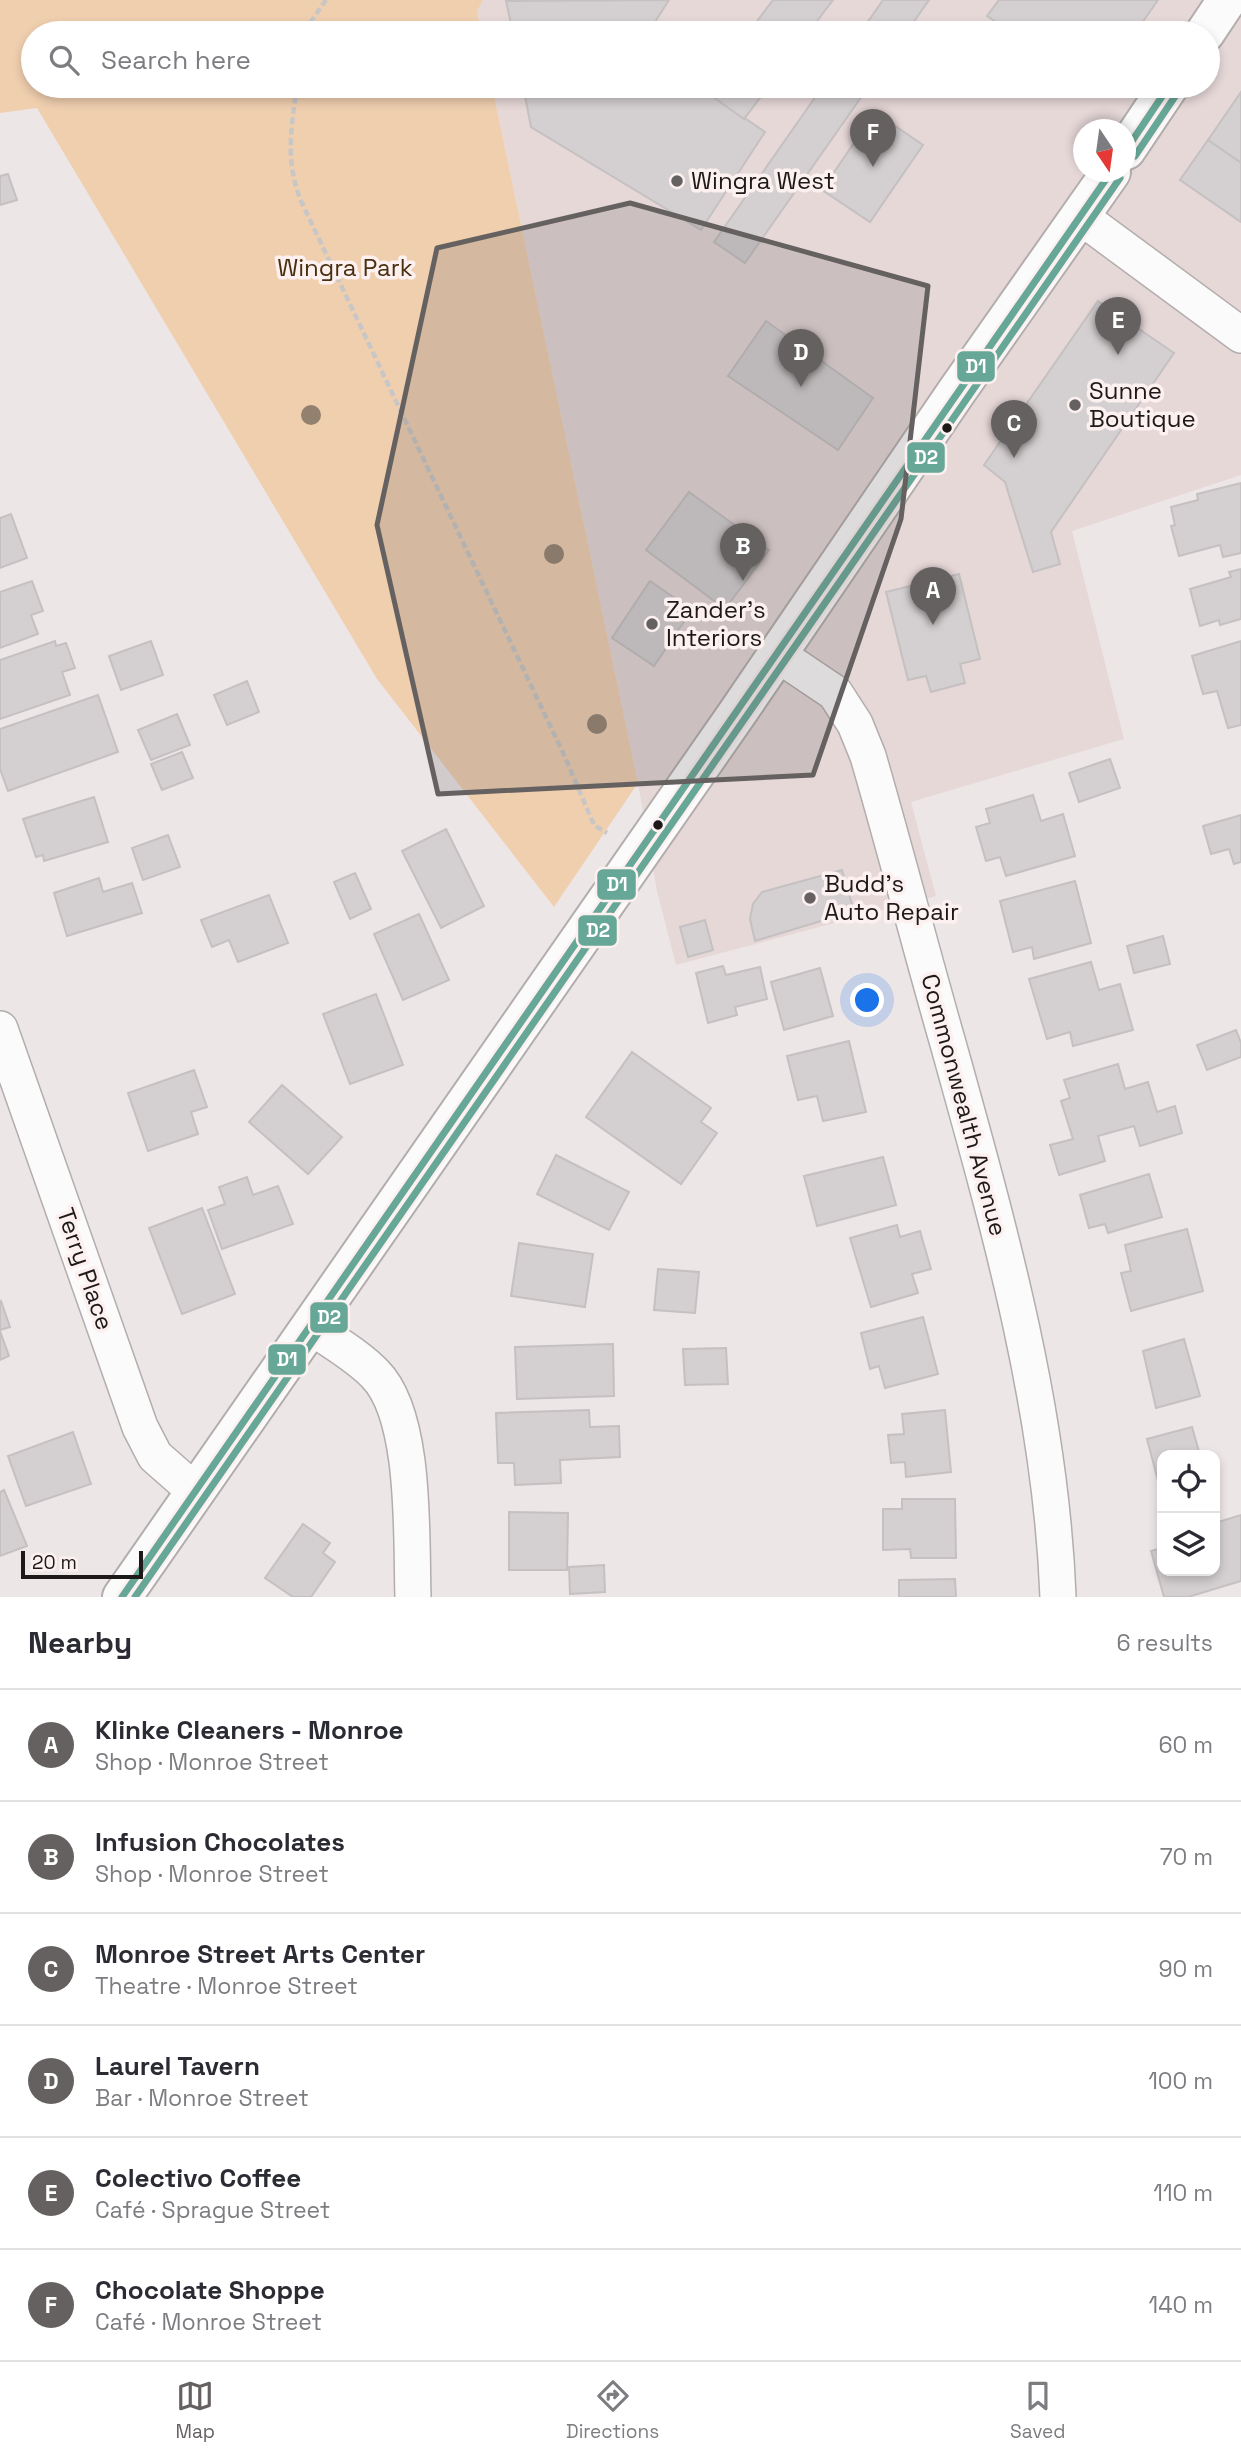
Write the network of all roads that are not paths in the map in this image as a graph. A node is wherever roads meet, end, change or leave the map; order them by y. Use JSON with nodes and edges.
{"nodes":[{"id":1,"x":1227,"y":0,"type":"edge"},
{"id":2,"x":1213,"y":21,"type":"edge"},
{"id":3,"x":1161,"y":98,"type":"edge"},
{"id":4,"x":1136,"y":134,"type":"edge"},
{"id":5,"x":1104,"y":182,"type":"edge"},
{"id":6,"x":1081,"y":216,"type":"junction"},
{"id":7,"x":1241,"y":335,"type":"edge"},
{"id":8,"x":777,"y":654,"type":"junction"},
{"id":9,"x":0,"y":1029,"type":"edge"},
{"id":10,"x":310,"y":1326,"type":"junction"},
{"id":11,"x":196,"y":1492,"type":"junction"},
{"id":12,"x":122,"y":1597,"type":"edge"},
{"id":13,"x":413,"y":1597,"type":"edge"},
{"id":14,"x":1058,"y":1597,"type":"edge"}],
"edges":[{"from":1,"to":2,"type":"main road"},
{"from":3,"to":4,"type":"main road"},
{"from":5,"to":6,"type":"main road"},
{"from":6,"to":7,"type":"street"},
{"from":6,"to":8,"type":"main road"},
{"from":8,"to":10,"type":"main road"},
{"from":8,"to":14,"type":"street","name":"Commonwealth Avenue"},
{"from":9,"to":11,"type":"street","name":"Terry Place"},
{"from":10,"to":11,"type":"main road"},
{"from":10,"to":13,"type":"street"},
{"from":11,"to":12,"type":"main road"}]}
